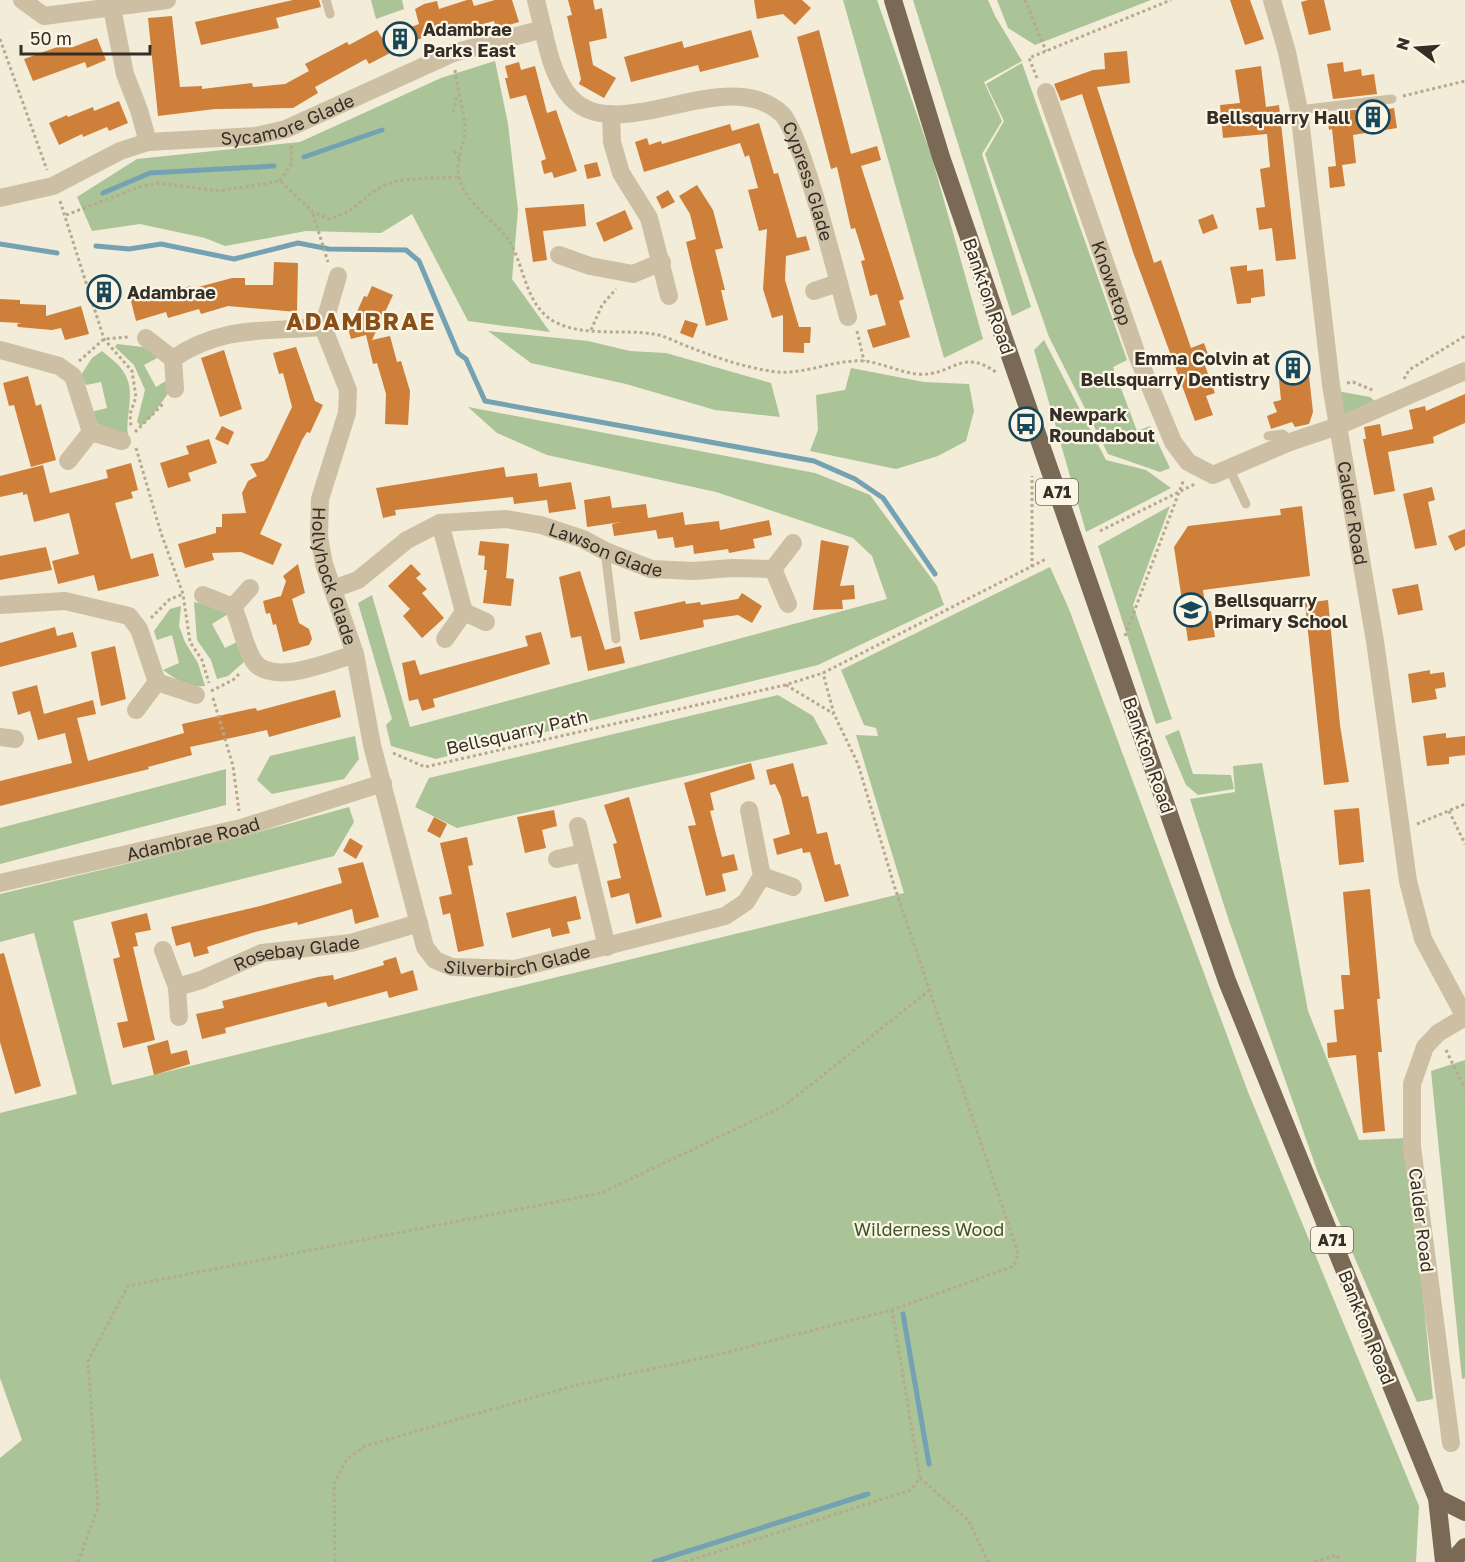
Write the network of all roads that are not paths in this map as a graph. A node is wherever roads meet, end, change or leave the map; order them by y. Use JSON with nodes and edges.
{"nodes":[{"id":1,"x":22,"y":0,"type":"edge"},
{"id":2,"x":167,"y":0,"type":"edge"},
{"id":3,"x":326,"y":0,"type":"edge"},
{"id":4,"x":536,"y":0,"type":"edge"},
{"id":5,"x":893,"y":0,"type":"edge"},
{"id":6,"x":1272,"y":0,"type":"edge"},
{"id":7,"x":112,"y":8,"type":"junction"},
{"id":8,"x":330,"y":14,"type":"dead end"},
{"id":9,"x":543,"y":29,"type":"junction"},
{"id":10,"x":1046,"y":92,"type":"road end"},
{"id":11,"x":1392,"y":99,"type":"road end"},
{"id":12,"x":1299,"y":110,"type":"junction"},
{"id":13,"x":611,"y":114,"type":"junction"},
{"id":14,"x":148,"y":142,"type":"junction"},
{"id":15,"x":0,"y":198,"type":"edge"},
{"id":16,"x":559,"y":255,"type":"dead end"},
{"id":17,"x":662,"y":262,"type":"junction"},
{"id":18,"x":338,"y":276,"type":"dead end"},
{"id":19,"x":838,"y":283,"type":"junction"},
{"id":20,"x":814,"y":291,"type":"dead end"},
{"id":21,"x":669,"y":296,"type":"dead end"},
{"id":22,"x":848,"y":317,"type":"road end"},
{"id":23,"x":323,"y":327,"type":"junction"},
{"id":24,"x":146,"y":338,"type":"road end"},
{"id":25,"x":0,"y":350,"type":"edge"},
{"id":26,"x":173,"y":359,"type":"junction"},
{"id":27,"x":1465,"y":371,"type":"edge"},
{"id":28,"x":175,"y":389,"type":"road end"},
{"id":29,"x":1338,"y":426,"type":"junction"},
{"id":30,"x":91,"y":432,"type":"junction"},
{"id":31,"x":1268,"y":436,"type":"dead end"},
{"id":32,"x":122,"y":441,"type":"road end"},
{"id":33,"x":1290,"y":442,"type":"junction"},
{"id":34,"x":68,"y":461,"type":"dead end"},
{"id":35,"x":1230,"y":468,"type":"junction"},
{"id":36,"x":1246,"y":504,"type":"dead end"},
{"id":37,"x":440,"y":523,"type":"junction"},
{"id":38,"x":794,"y":543,"type":"dead end"},
{"id":39,"x":605,"y":551,"type":"junction"},
{"id":40,"x":773,"y":568,"type":"junction"},
{"id":41,"x":250,"y":588,"type":"dead end"},
{"id":42,"x":333,"y":589,"type":"junction"},
{"id":43,"x":203,"y":596,"type":"road end"},
{"id":44,"x":788,"y":604,"type":"dead end"},
{"id":45,"x":0,"y":605,"type":"edge"},
{"id":46,"x":233,"y":607,"type":"junction"},
{"id":47,"x":464,"y":612,"type":"junction"},
{"id":48,"x":486,"y":622,"type":"dead end"},
{"id":49,"x":445,"y":639,"type":"dead end"},
{"id":50,"x":616,"y":639,"type":"dead end"},
{"id":51,"x":355,"y":654,"type":"junction"},
{"id":52,"x":157,"y":682,"type":"junction"},
{"id":53,"x":196,"y":695,"type":"road end"},
{"id":54,"x":136,"y":710,"type":"dead end"},
{"id":55,"x":383,"y":783,"type":"junction"},
{"id":56,"x":749,"y":810,"type":"dead end"},
{"id":57,"x":578,"y":826,"type":"dead end"},
{"id":58,"x":583,"y":853,"type":"junction"},
{"id":59,"x":557,"y":859,"type":"dead end"},
{"id":60,"x":762,"y":876,"type":"junction"},
{"id":61,"x":0,"y":883,"type":"edge"},
{"id":62,"x":793,"y":887,"type":"dead end"},
{"id":63,"x":419,"y":923,"type":"junction"},
{"id":64,"x":607,"y":947,"type":"junction"},
{"id":65,"x":163,"y":950,"type":"dead end"},
{"id":66,"x":177,"y":987,"type":"junction"},
{"id":67,"x":179,"y":1017,"type":"dead end"},
{"id":68,"x":1451,"y":1443,"type":"dead end"},
{"id":69,"x":1437,"y":1498,"type":"junction"},
{"id":70,"x":1465,"y":1512,"type":"edge"},
{"id":71,"x":1465,"y":1547,"type":"edge"},
{"id":72,"x":1444,"y":1562,"type":"edge"},
{"id":73,"x":1452,"y":1562,"type":"edge"}],
"edges":[{"from":1,"to":7,"type":"street"},
{"from":2,"to":7,"type":"street"},
{"from":3,"to":8,"type":"lane"},
{"from":4,"to":9,"type":"street","name":"Cypress Glade"},
{"from":5,"to":69,"type":"main road","name":"Bankton Road","number":"A71"},
{"from":6,"to":12,"type":"street","name":"Calder Road"},
{"from":7,"to":14,"type":"street"},
{"from":9,"to":13,"type":"street","name":"Cypress Glade"},
{"from":9,"to":14,"type":"street","name":"Sycamore Glade"},
{"from":10,"to":35,"type":"street","name":"Knowetop"},
{"from":11,"to":12,"type":"lane"},
{"from":12,"to":29,"type":"street","name":"Calder Road"},
{"from":13,"to":17,"type":"street"},
{"from":13,"to":19,"type":"street","name":"Cypress Glade"},
{"from":14,"to":15,"type":"street","name":"Sycamore Glade"},
{"from":16,"to":17,"type":"street"},
{"from":17,"to":21,"type":"street"},
{"from":18,"to":23,"type":"street"},
{"from":19,"to":20,"type":"street"},
{"from":19,"to":22,"type":"street","name":"Cypress Glade"},
{"from":23,"to":26,"type":"street"},
{"from":23,"to":42,"type":"street","name":"Hollyhock Glade"},
{"from":24,"to":26,"type":"street"},
{"from":25,"to":30,"type":"street"},
{"from":26,"to":28,"type":"street"},
{"from":27,"to":29,"type":"street","name":"Knowetop"},
{"from":29,"to":33,"type":"street","name":"Knowetop"},
{"from":29,"to":68,"type":"street","name":"Calder Road"},
{"from":30,"to":32,"type":"street"},
{"from":30,"to":34,"type":"street"},
{"from":31,"to":33,"type":"lane"},
{"from":33,"to":35,"type":"street","name":"Knowetop"},
{"from":35,"to":36,"type":"lane"},
{"from":37,"to":39,"type":"street","name":"Lawson Glade"},
{"from":37,"to":42,"type":"street","name":"Lawson Glade"},
{"from":37,"to":47,"type":"street"},
{"from":38,"to":40,"type":"street"},
{"from":39,"to":40,"type":"street","name":"Lawson Glade"},
{"from":39,"to":50,"type":"lane"},
{"from":40,"to":44,"type":"street"},
{"from":41,"to":46,"type":"street"},
{"from":42,"to":51,"type":"street","name":"Hollyhock Glade"},
{"from":43,"to":46,"type":"street"},
{"from":45,"to":52,"type":"street"},
{"from":46,"to":51,"type":"street","name":"Hollyhock Glade"},
{"from":47,"to":48,"type":"street"},
{"from":47,"to":49,"type":"street"},
{"from":51,"to":55,"type":"street","name":"Hollyhock Glade"},
{"from":52,"to":53,"type":"street"},
{"from":52,"to":54,"type":"street"},
{"from":55,"to":61,"type":"street","name":"Adambrae Road"},
{"from":55,"to":63,"type":"street","name":"Silverbirch Glade"},
{"from":56,"to":60,"type":"street"},
{"from":57,"to":58,"type":"street","name":"Silverbirch Glade"},
{"from":58,"to":59,"type":"street"},
{"from":58,"to":64,"type":"street","name":"Silverbirch Glade"},
{"from":60,"to":62,"type":"street"},
{"from":60,"to":64,"type":"street","name":"Silverbirch Glade"},
{"from":63,"to":64,"type":"street","name":"Silverbirch Glade"},
{"from":63,"to":66,"type":"street","name":"Rosebay Glade"},
{"from":65,"to":66,"type":"street"},
{"from":66,"to":67,"type":"street"},
{"from":69,"to":70,"type":"main road"},
{"from":69,"to":72,"type":"main road","name":"Bankton Road","number":"A71"},
{"from":71,"to":73,"type":"main road"}]}
